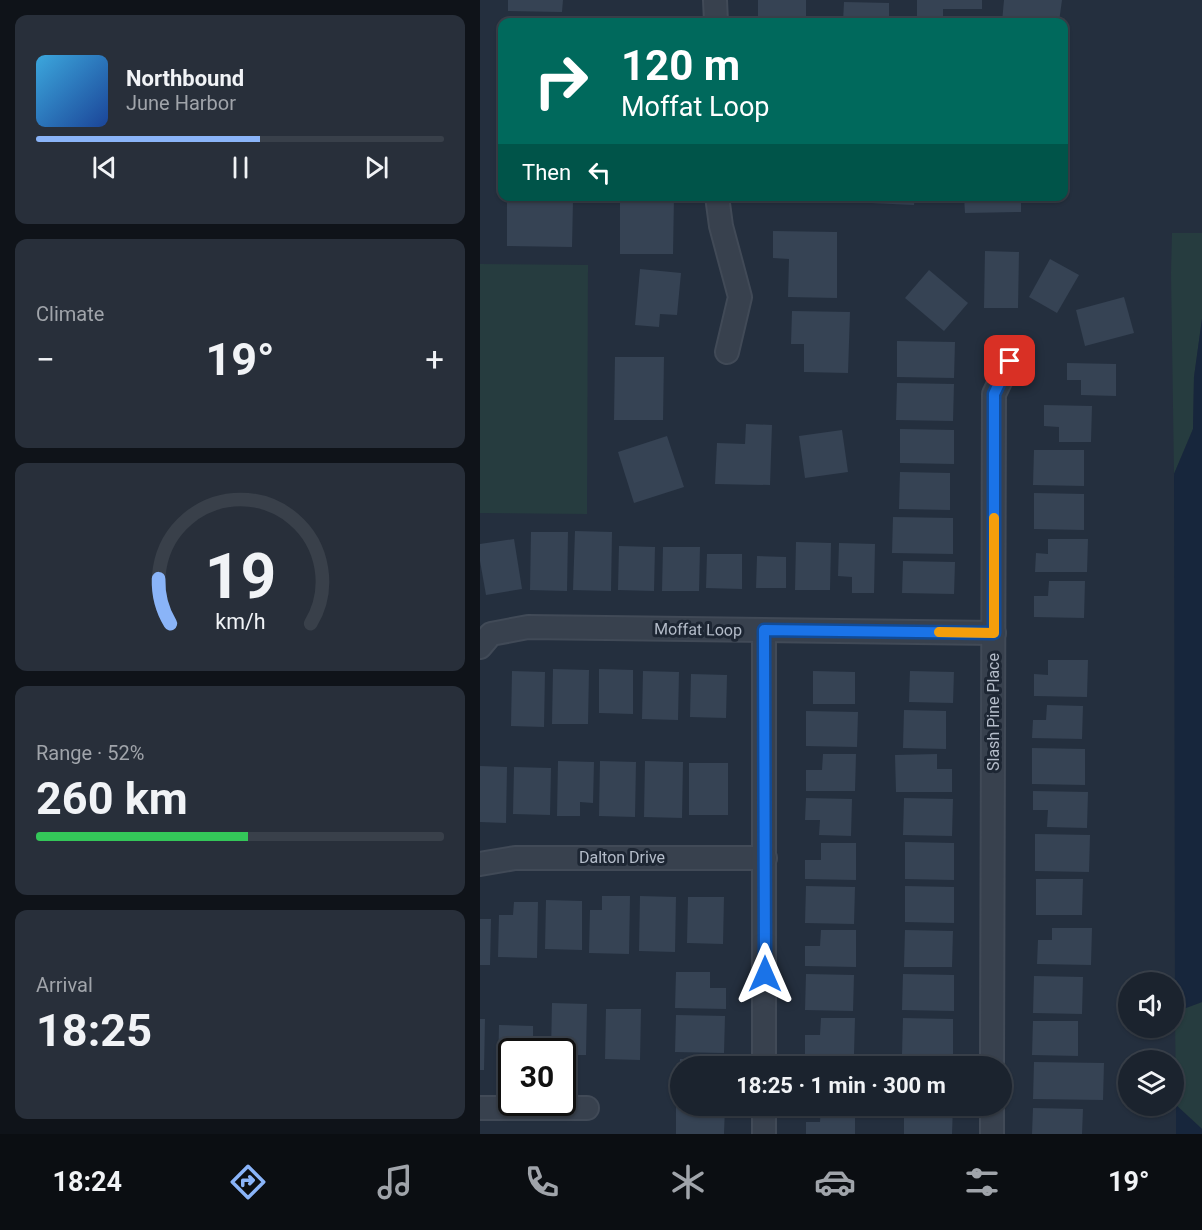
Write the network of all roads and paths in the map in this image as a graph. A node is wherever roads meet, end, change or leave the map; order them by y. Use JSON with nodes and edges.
{"nodes":[{"id":1,"x":715,"y":0,"type":"edge"},
{"id":2,"x":716,"y":18,"type":"edge"},
{"id":3,"x":718,"y":201,"type":"edge"},
{"id":4,"x":727,"y":352,"type":"dead end"},
{"id":5,"x":1010,"y":361,"type":"dead end"},
{"id":6,"x":764,"y":630,"type":"junction"},
{"id":7,"x":994,"y":633,"type":"junction"},
{"id":8,"x":480,"y":647,"type":"edge"},
{"id":9,"x":765,"y":858,"type":"junction"},
{"id":10,"x":480,"y":864,"type":"edge"},
{"id":11,"x":765,"y":1056,"type":"edge"},
{"id":12,"x":992,"y":1056,"type":"edge"},
{"id":13,"x":480,"y":1108,"type":"edge"},
{"id":14,"x":587,"y":1108,"type":"dead end"},
{"id":15,"x":765,"y":1116,"type":"edge"},
{"id":16,"x":992,"y":1116,"type":"edge"},
{"id":17,"x":764,"y":1134,"type":"edge"},
{"id":18,"x":992,"y":1134,"type":"edge"}],
"edges":[{"from":1,"to":2,"type":"street"},
{"from":3,"to":4,"type":"street"},
{"from":5,"to":7,"type":"street","name":"Slash Pine Place"},
{"from":6,"to":7,"type":"street","name":"Moffat Loop"},
{"from":6,"to":8,"type":"street","name":"Moffat Loop"},
{"from":6,"to":9,"type":"street"},
{"from":7,"to":12,"type":"street","name":"Slash Pine Place"},
{"from":9,"to":10,"type":"street","name":"Dalton Drive"},
{"from":9,"to":11,"type":"street"},
{"from":13,"to":14,"type":"street"},
{"from":15,"to":17,"type":"street"},
{"from":16,"to":18,"type":"street"}]}
